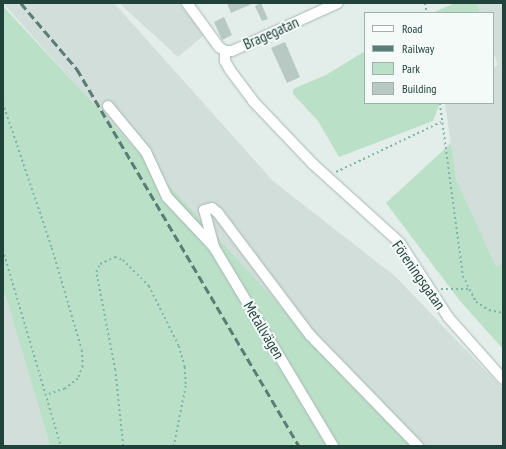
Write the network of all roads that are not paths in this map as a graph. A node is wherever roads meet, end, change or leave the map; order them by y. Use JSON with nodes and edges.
{"nodes":[{"id":1,"x":187,"y":3,"type":"edge"},
{"id":2,"x":334,"y":4,"type":"edge"},
{"id":3,"x":225,"y":51,"type":"junction"},
{"id":4,"x":108,"y":106,"type":"dead end"},
{"id":5,"x":214,"y":247,"type":"junction"},
{"id":6,"x":503,"y":379,"type":"edge"},
{"id":7,"x":333,"y":446,"type":"edge"},
{"id":8,"x":418,"y":446,"type":"edge"}],
"edges":[{"from":1,"to":3,"type":"street","name":"Föreningsgatan"},
{"from":2,"to":3,"type":"street","name":"Bragegatan"},
{"from":3,"to":6,"type":"street","name":"Föreningsgatan"},
{"from":4,"to":5,"type":"street"},
{"from":5,"to":7,"type":"street","name":"Metallvägen"},
{"from":5,"to":8,"type":"street","name":"Metallvägen"}]}
